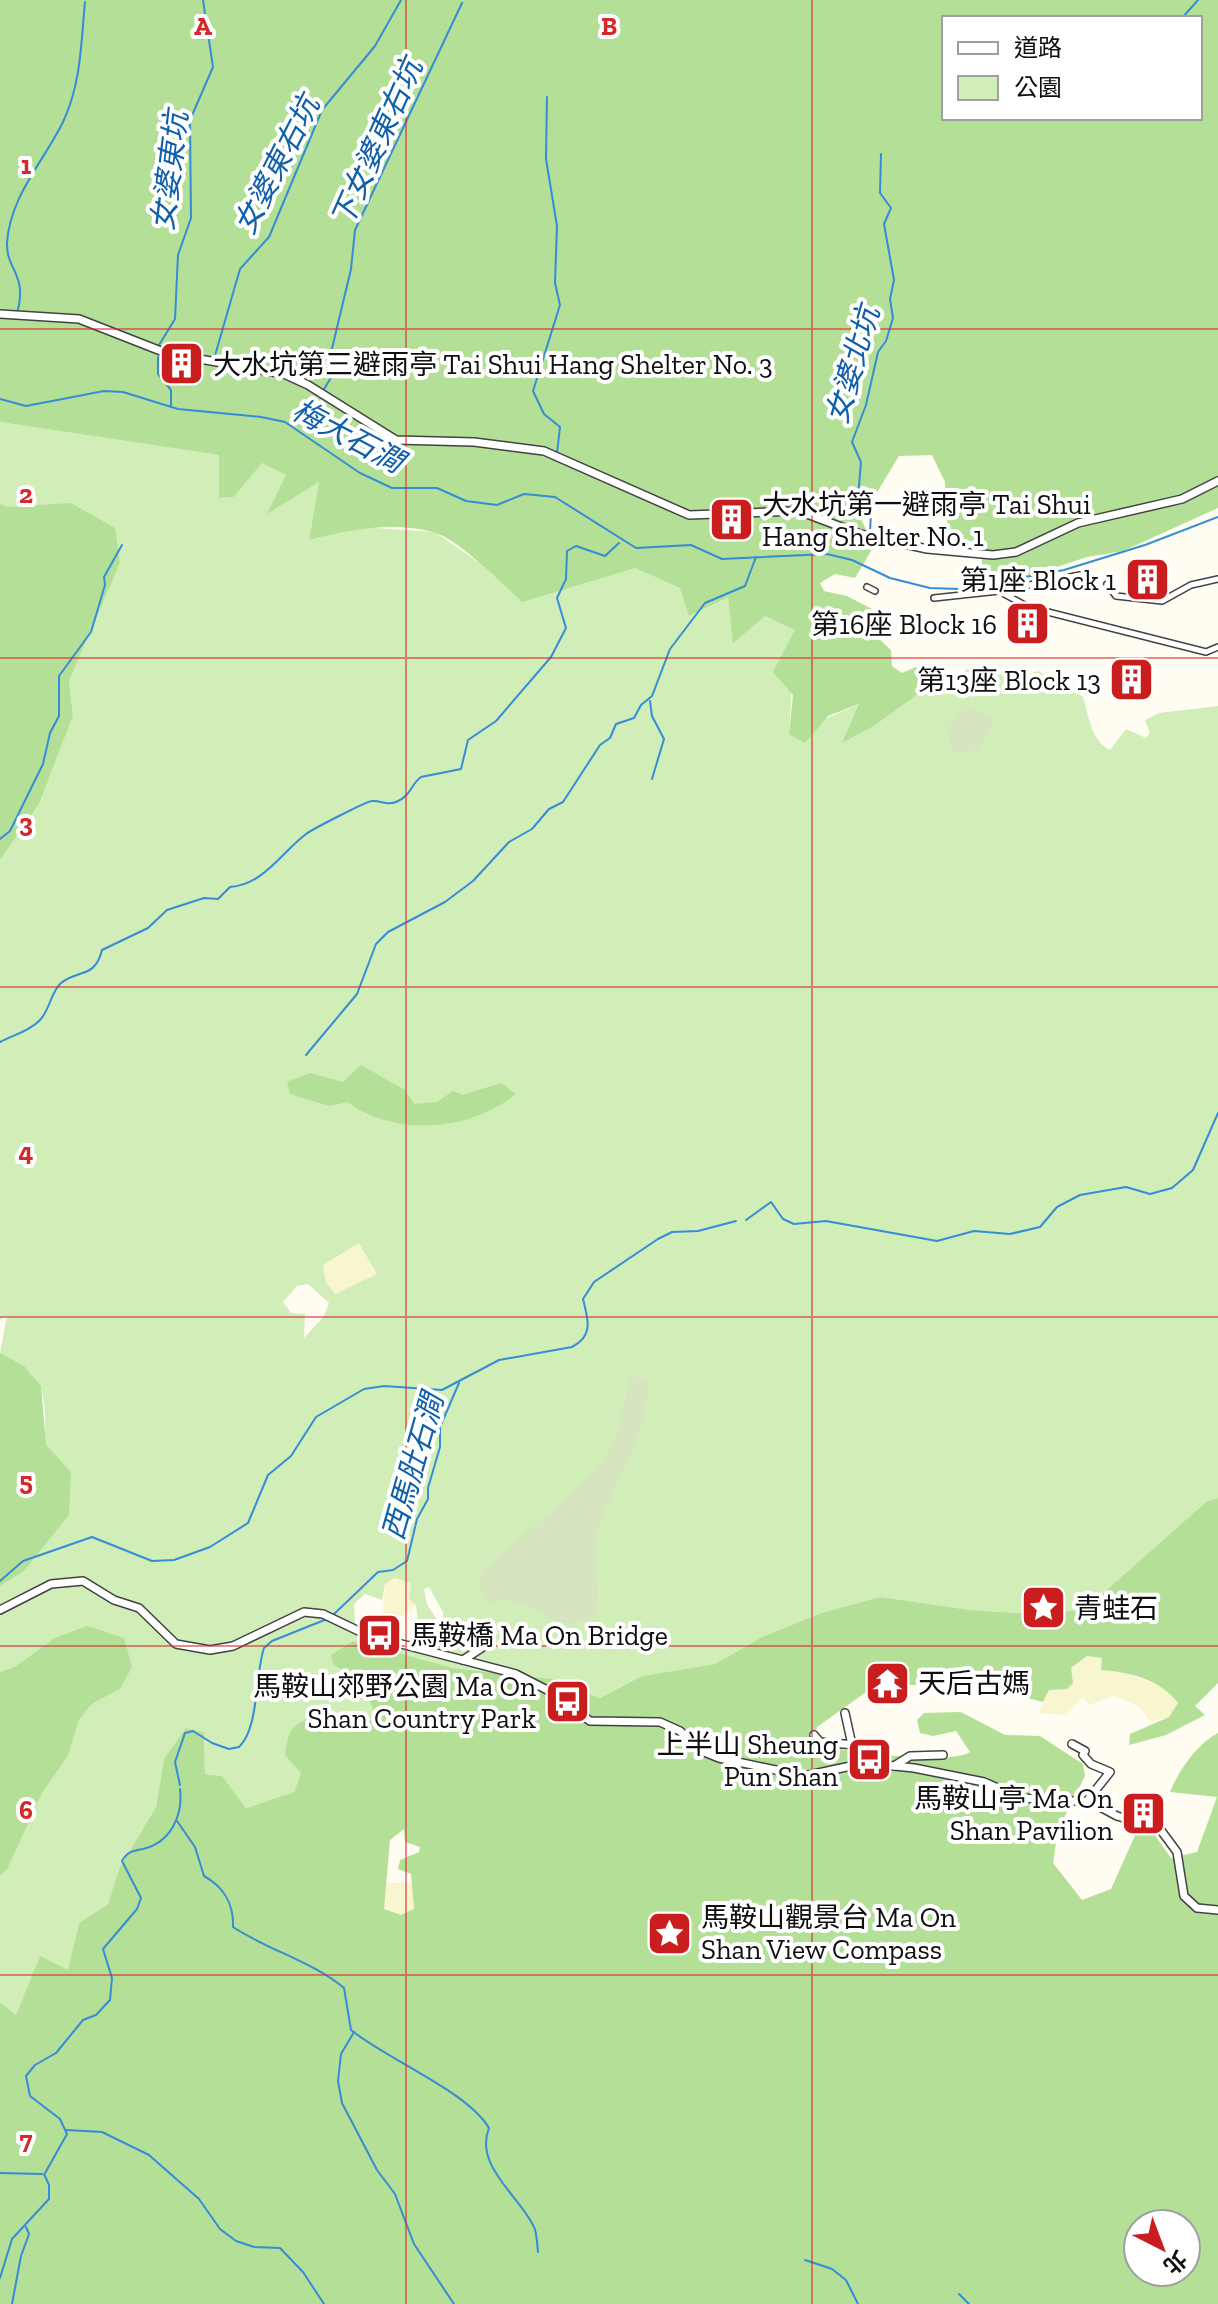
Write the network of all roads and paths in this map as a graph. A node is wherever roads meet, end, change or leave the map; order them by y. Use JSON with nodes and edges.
{"nodes":[{"id":1,"x":0,"y":314,"type":"edge"},
{"id":2,"x":1218,"y":481,"type":"edge"},
{"id":3,"x":1093,"y":577,"type":"dead end"},
{"id":4,"x":1218,"y":579,"type":"edge"},
{"id":5,"x":1107,"y":584,"type":"dead end"},
{"id":6,"x":867,"y":587,"type":"dead end"},
{"id":7,"x":875,"y":591,"type":"dead end"},
{"id":8,"x":999,"y":591,"type":"junction"},
{"id":9,"x":934,"y":598,"type":"dead end"},
{"id":10,"x":1218,"y":647,"type":"edge"},
{"id":11,"x":0,"y":1610,"type":"edge"},
{"id":12,"x":395,"y":1623,"type":"dead end"},
{"id":13,"x":436,"y":1632,"type":"dead end"},
{"id":14,"x":371,"y":1636,"type":"junction"},
{"id":15,"x":412,"y":1645,"type":"junction"},
{"id":16,"x":483,"y":1647,"type":"dead end"},
{"id":17,"x":463,"y":1660,"type":"junction"},
{"id":18,"x":845,"y":1713,"type":"dead end"},
{"id":19,"x":814,"y":1735,"type":"dead end"},
{"id":20,"x":1072,"y":1744,"type":"dead end"},
{"id":21,"x":852,"y":1745,"type":"junction"},
{"id":22,"x":943,"y":1755,"type":"dead end"},
{"id":23,"x":868,"y":1763,"type":"junction"},
{"id":24,"x":894,"y":1766,"type":"junction"},
{"id":25,"x":1087,"y":1801,"type":"junction"},
{"id":26,"x":1218,"y":1910,"type":"edge"}],
"edges":[{"from":1,"to":2,"type":"street"},
{"from":3,"to":8,"type":"street"},
{"from":4,"to":5,"type":"street"},
{"from":6,"to":7,"type":"street"},
{"from":8,"to":9,"type":"street"},
{"from":8,"to":10,"type":"street"},
{"from":11,"to":14,"type":"street"},
{"from":12,"to":14,"type":"street"},
{"from":13,"to":15,"type":"street"},
{"from":14,"to":15,"type":"street"},
{"from":15,"to":17,"type":"street"},
{"from":16,"to":17,"type":"street"},
{"from":17,"to":23,"type":"street"},
{"from":18,"to":21,"type":"street"},
{"from":19,"to":21,"type":"street"},
{"from":20,"to":25,"type":"street"},
{"from":21,"to":23,"type":"street"},
{"from":22,"to":24,"type":"street"},
{"from":23,"to":24,"type":"street"},
{"from":24,"to":25,"type":"street"},
{"from":25,"to":26,"type":"street"}]}
